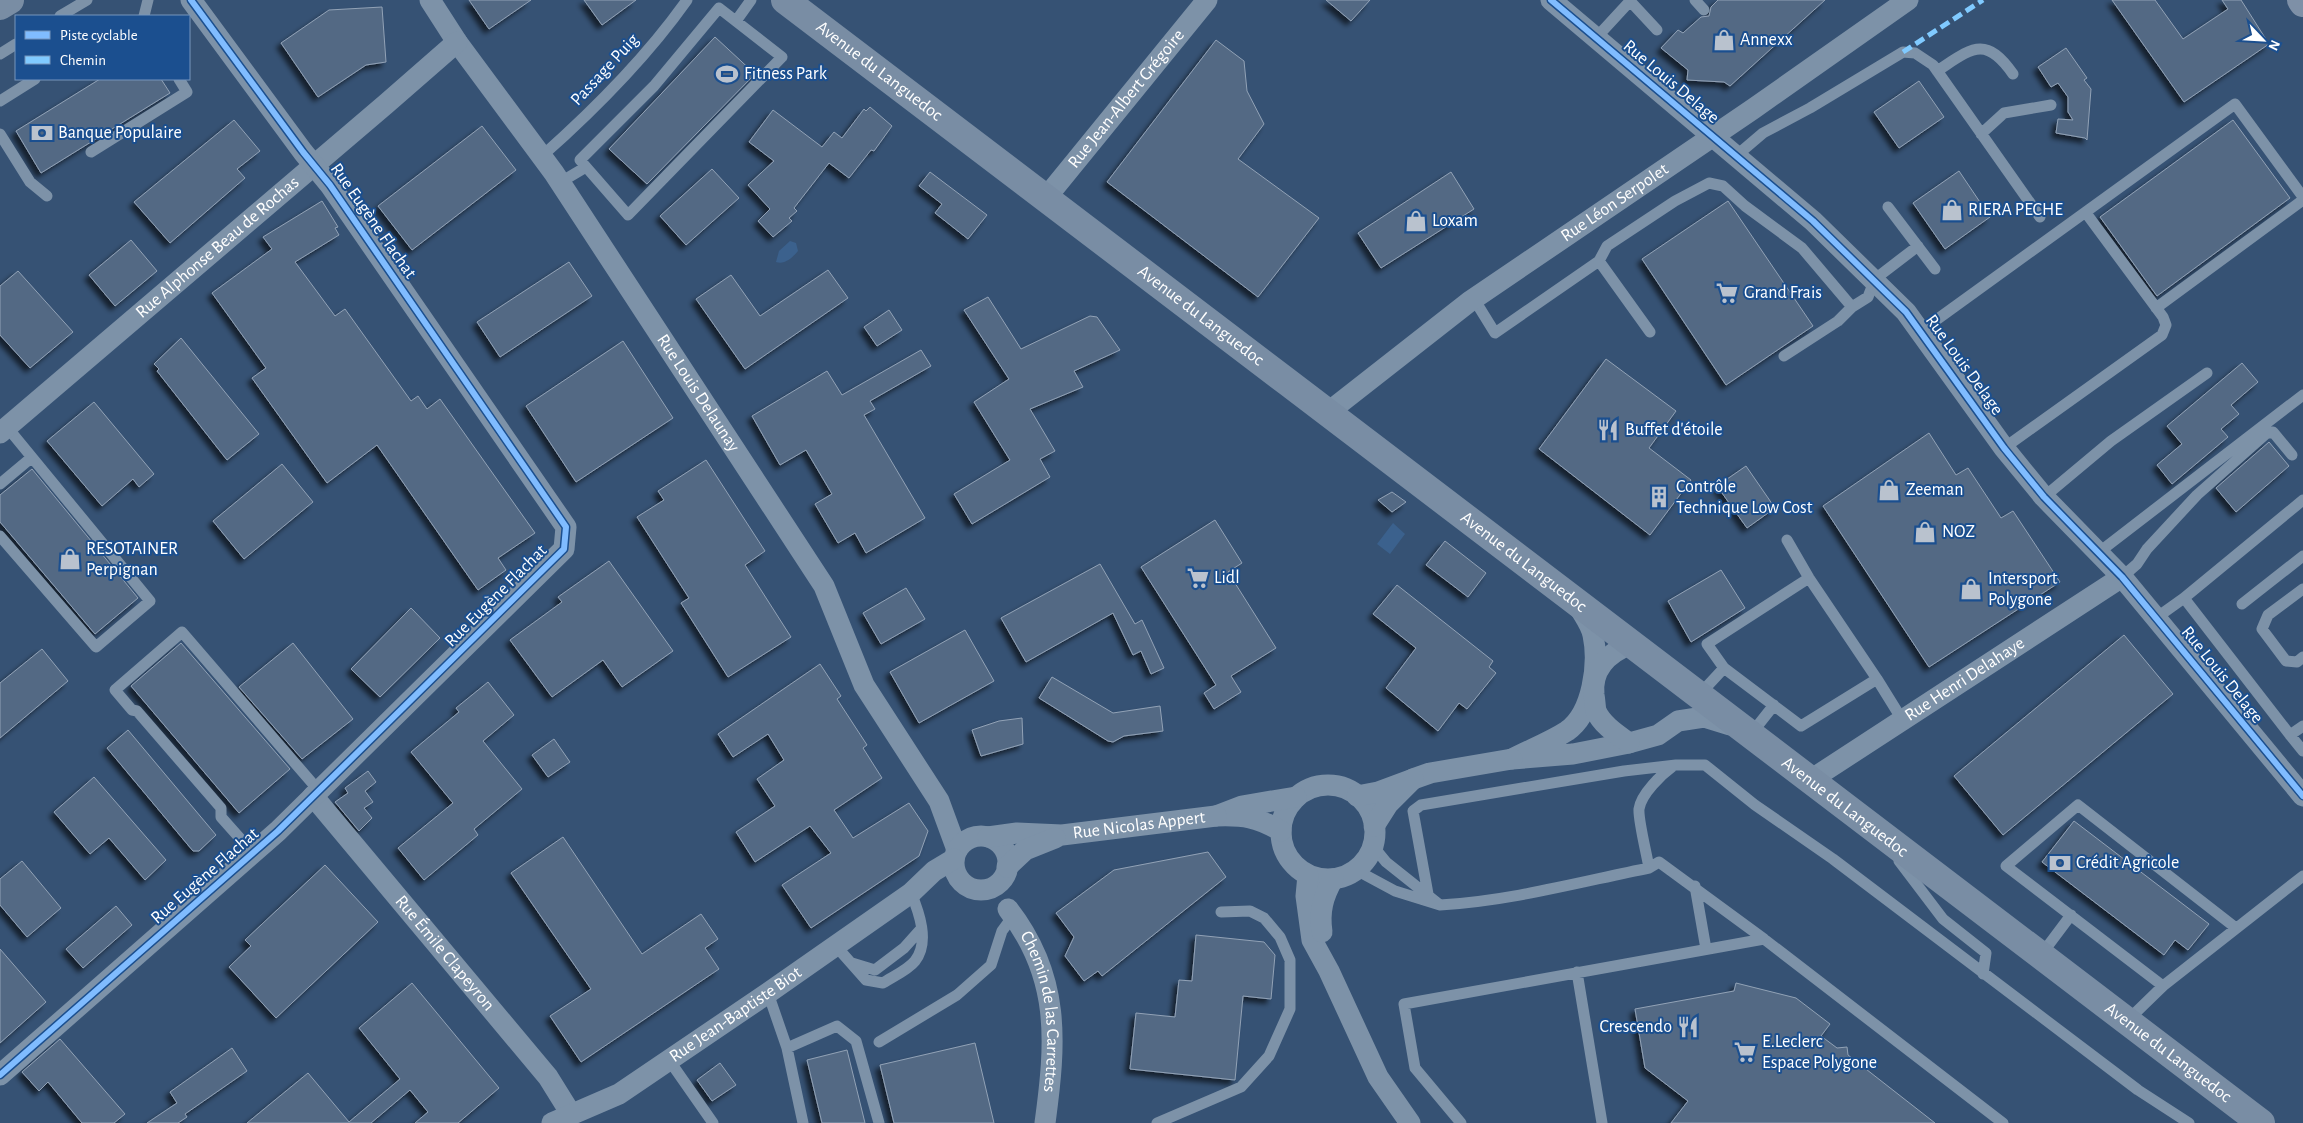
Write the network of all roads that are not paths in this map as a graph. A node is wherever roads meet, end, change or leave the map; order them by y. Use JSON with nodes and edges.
{"nodes":[{"id":1,"x":10,"y":0,"type":"edge"},
{"id":2,"x":86,"y":0,"type":"edge"},
{"id":3,"x":148,"y":0,"type":"edge"},
{"id":4,"x":191,"y":0,"type":"edge"},
{"id":5,"x":430,"y":0,"type":"edge"},
{"id":6,"x":687,"y":0,"type":"edge"},
{"id":7,"x":751,"y":0,"type":"edge"},
{"id":8,"x":785,"y":0,"type":"edge"},
{"id":9,"x":1207,"y":0,"type":"edge"},
{"id":10,"x":1551,"y":0,"type":"edge"},
{"id":11,"x":1631,"y":0,"type":"edge"},
{"id":12,"x":1695,"y":0,"type":"edge"},
{"id":13,"x":1908,"y":0,"type":"edge"},
{"id":14,"x":2300,"y":0,"type":"edge"},
{"id":15,"x":2303,"y":3,"type":"edge"},
{"id":16,"x":0,"y":6,"type":"edge"},
{"id":17,"x":1704,"y":10,"type":"dead end"},
{"id":18,"x":62,"y":15,"type":"edge"},
{"id":19,"x":144,"y":15,"type":"edge"},
{"id":20,"x":736,"y":21,"type":"junction"},
{"id":21,"x":1657,"y":30,"type":"dead end"},
{"id":22,"x":1596,"y":38,"type":"junction"},
{"id":23,"x":457,"y":42,"type":"junction"},
{"id":24,"x":15,"y":45,"type":"edge"},
{"id":25,"x":0,"y":54,"type":"edge"},
{"id":26,"x":1937,"y":71,"type":"junction"},
{"id":27,"x":2013,"y":74,"type":"dead end"},
{"id":28,"x":33,"y":80,"type":"edge"},
{"id":29,"x":180,"y":80,"type":"edge"},
{"id":30,"x":0,"y":102,"type":"edge"},
{"id":31,"x":2051,"y":105,"type":"dead end"},
{"id":32,"x":0,"y":134,"type":"edge"},
{"id":33,"x":1981,"y":134,"type":"junction"},
{"id":34,"x":1711,"y":136,"type":"junction"},
{"id":35,"x":91,"y":152,"type":"dead end"},
{"id":36,"x":542,"y":156,"type":"junction"},
{"id":37,"x":1736,"y":156,"type":"junction"},
{"id":38,"x":315,"y":165,"type":"junction"},
{"id":39,"x":586,"y":167,"type":"junction"},
{"id":40,"x":559,"y":183,"type":"junction"},
{"id":41,"x":47,"y":196,"type":"dead end"},
{"id":42,"x":2303,"y":198,"type":"edge"},
{"id":43,"x":1045,"y":199,"type":"junction"},
{"id":44,"x":1888,"y":207,"type":"dead end"},
{"id":45,"x":2086,"y":213,"type":"junction"},
{"id":46,"x":2040,"y":217,"type":"dead end"},
{"id":47,"x":1918,"y":246,"type":"junction"},
{"id":48,"x":1599,"y":261,"type":"junction"},
{"id":49,"x":1936,"y":269,"type":"dead end"},
{"id":50,"x":1875,"y":279,"type":"junction"},
{"id":51,"x":1474,"y":299,"type":"junction"},
{"id":52,"x":1852,"y":306,"type":"junction"},
{"id":53,"x":2156,"y":308,"type":"junction"},
{"id":54,"x":1921,"y":331,"type":"junction"},
{"id":55,"x":1650,"y":332,"type":"dead end"},
{"id":56,"x":1784,"y":356,"type":"dead end"},
{"id":57,"x":2207,"y":373,"type":"dead end"},
{"id":58,"x":2303,"y":395,"type":"edge"},
{"id":59,"x":1326,"y":414,"type":"junction"},
{"id":60,"x":3,"y":430,"type":"edge"},
{"id":61,"x":2004,"y":448,"type":"junction"},
{"id":62,"x":2292,"y":455,"type":"dead end"},
{"id":63,"x":31,"y":458,"type":"junction"},
{"id":64,"x":0,"y":484,"type":"edge"},
{"id":65,"x":2044,"y":497,"type":"junction"},
{"id":66,"x":2303,"y":500,"type":"edge"},
{"id":67,"x":0,"y":536,"type":"edge"},
{"id":68,"x":1787,"y":540,"type":"dead end"},
{"id":69,"x":2098,"y":553,"type":"junction"},
{"id":70,"x":2303,"y":556,"type":"edge"},
{"id":71,"x":2122,"y":577,"type":"junction"},
{"id":72,"x":1809,"y":578,"type":"junction"},
{"id":73,"x":2303,"y":590,"type":"edge"},
{"id":74,"x":2184,"y":598,"type":"junction"},
{"id":75,"x":2242,"y":604,"type":"dead end"},
{"id":76,"x":1579,"y":607,"type":"junction"},
{"id":77,"x":2156,"y":618,"type":"junction"},
{"id":78,"x":1631,"y":644,"type":"junction"},
{"id":79,"x":2303,"y":657,"type":"edge"},
{"id":80,"x":1724,"y":668,"type":"junction"},
{"id":81,"x":1877,"y":679,"type":"junction"},
{"id":82,"x":1593,"y":683,"type":"junction"},
{"id":83,"x":1691,"y":689,"type":"junction"},
{"id":84,"x":1774,"y":705,"type":"junction"},
{"id":85,"x":1678,"y":721,"type":"junction"},
{"id":86,"x":1903,"y":721,"type":"junction"},
{"id":87,"x":2303,"y":726,"type":"edge"},
{"id":88,"x":1748,"y":732,"type":"junction"},
{"id":89,"x":2290,"y":735,"type":"junction"},
{"id":90,"x":1630,"y":743,"type":"junction"},
{"id":91,"x":2303,"y":751,"type":"edge"},
{"id":92,"x":1512,"y":759,"type":"junction"},
{"id":93,"x":1676,"y":765,"type":"junction"},
{"id":94,"x":1413,"y":779,"type":"junction"},
{"id":95,"x":1810,"y":781,"type":"junction"},
{"id":96,"x":316,"y":794,"type":"junction"},
{"id":97,"x":1357,"y":796,"type":"junction"},
{"id":98,"x":2303,"y":796,"type":"edge"},
{"id":99,"x":1296,"y":797,"type":"junction"},
{"id":100,"x":939,"y":801,"type":"junction"},
{"id":101,"x":1216,"y":816,"type":"junction"},
{"id":102,"x":1281,"y":831,"type":"junction"},
{"id":103,"x":1878,"y":831,"type":"junction"},
{"id":104,"x":1062,"y":835,"type":"junction"},
{"id":105,"x":984,"y":836,"type":"junction"},
{"id":106,"x":1374,"y":836,"type":"junction"},
{"id":107,"x":253,"y":853,"type":"junction"},
{"id":108,"x":955,"y":854,"type":"junction"},
{"id":109,"x":1649,"y":868,"type":"junction"},
{"id":110,"x":1356,"y":870,"type":"junction"},
{"id":111,"x":1006,"y":871,"type":"junction"},
{"id":112,"x":1308,"y":875,"type":"junction"},
{"id":113,"x":2303,"y":876,"type":"edge"},
{"id":114,"x":1333,"y":879,"type":"junction"},
{"id":115,"x":1695,"y":886,"type":"junction"},
{"id":116,"x":969,"y":887,"type":"junction"},
{"id":117,"x":911,"y":893,"type":"junction"},
{"id":118,"x":1428,"y":894,"type":"junction"},
{"id":119,"x":1440,"y":905,"type":"junction"},
{"id":120,"x":1011,"y":912,"type":"junction"},
{"id":121,"x":1221,"y":912,"type":"dead end"},
{"id":122,"x":2071,"y":916,"type":"junction"},
{"id":123,"x":2236,"y":928,"type":"junction"},
{"id":124,"x":921,"y":929,"type":"junction"},
{"id":125,"x":1764,"y":939,"type":"junction"},
{"id":126,"x":835,"y":945,"type":"junction"},
{"id":127,"x":1706,"y":949,"type":"junction"},
{"id":128,"x":2041,"y":955,"type":"junction"},
{"id":129,"x":850,"y":962,"type":"junction"},
{"id":130,"x":1329,"y":971,"type":"junction"},
{"id":131,"x":1577,"y":972,"type":"junction"},
{"id":132,"x":1983,"y":974,"type":"junction"},
{"id":133,"x":2163,"y":986,"type":"junction"},
{"id":134,"x":768,"y":993,"type":"junction"},
{"id":135,"x":2127,"y":1021,"type":"junction"},
{"id":136,"x":879,"y":1042,"type":"dead end"},
{"id":137,"x":787,"y":1048,"type":"junction"},
{"id":138,"x":669,"y":1060,"type":"junction"},
{"id":139,"x":0,"y":1076,"type":"edge"},
{"id":140,"x":571,"y":1114,"type":"junction"},
{"id":141,"x":552,"y":1123,"type":"edge"},
{"id":142,"x":713,"y":1123,"type":"edge"},
{"id":143,"x":803,"y":1123,"type":"edge"},
{"id":144,"x":879,"y":1123,"type":"edge"},
{"id":145,"x":1045,"y":1123,"type":"edge"},
{"id":146,"x":1157,"y":1123,"type":"edge"},
{"id":147,"x":1410,"y":1123,"type":"edge"},
{"id":148,"x":1461,"y":1123,"type":"edge"},
{"id":149,"x":1602,"y":1123,"type":"edge"},
{"id":150,"x":2003,"y":1123,"type":"edge"},
{"id":151,"x":2189,"y":1123,"type":"edge"},
{"id":152,"x":2261,"y":1123,"type":"edge"}],
"edges":[{"from":1,"to":16,"type":"main road"},
{"from":2,"to":18,"type":"lane"},
{"from":3,"to":19,"type":"lane"},
{"from":4,"to":38,"type":"street","name":"Rue Eugène Flachat"},
{"from":5,"to":23,"type":"street","name":"Rue Louis Delaunay"},
{"from":6,"to":36,"type":"lane","name":"Passage Puig"},
{"from":7,"to":20,"type":"lane"},
{"from":8,"to":43,"type":"main road","name":"Avenue du Languedoc"},
{"from":9,"to":43,"type":"street","name":"Rue Jean-Albert Grégoire"},
{"from":10,"to":22,"type":"street","name":"Rue Louis Delage"},
{"from":11,"to":21,"type":"lane"},
{"from":11,"to":22,"type":"lane"},
{"from":12,"to":17,"type":"lane"},
{"from":13,"to":34,"type":"street","name":"Rue Léon Serpolet"},
{"from":14,"to":15,"type":"highway"},
{"from":20,"to":39,"type":"lane"},
{"from":20,"to":39,"type":"lane"},
{"from":22,"to":34,"type":"street","name":"Rue Louis Delage"},
{"from":23,"to":36,"type":"street","name":"Rue Louis Delaunay"},
{"from":23,"to":38,"type":"street","name":"Rue Alphonse Beau de Rochas"},
{"from":24,"to":25,"type":"lane"},
{"from":26,"to":27,"type":"lane"},
{"from":26,"to":33,"type":"lane"},
{"from":26,"to":37,"type":"lane"},
{"from":28,"to":30,"type":"lane"},
{"from":29,"to":35,"type":"lane"},
{"from":31,"to":33,"type":"lane"},
{"from":32,"to":41,"type":"lane"},
{"from":33,"to":46,"type":"lane"},
{"from":34,"to":37,"type":"street","name":"Rue Louis Delage"},
{"from":34,"to":51,"type":"street","name":"Rue Léon Serpolet"},
{"from":36,"to":40,"type":"street","name":"Rue Louis Delaunay"},
{"from":37,"to":50,"type":"street","name":"Rue Louis Delage"},
{"from":38,"to":60,"type":"street","name":"Rue Alphonse Beau de Rochas"},
{"from":38,"to":96,"type":"street","name":"Rue Eugène Flachat"},
{"from":39,"to":40,"type":"lane"},
{"from":40,"to":100,"type":"street","name":"Rue Louis Delaunay"},
{"from":42,"to":45,"type":"lane"},
{"from":42,"to":53,"type":"lane"},
{"from":43,"to":59,"type":"main road","name":"Avenue du Languedoc"},
{"from":44,"to":47,"type":"lane"},
{"from":45,"to":53,"type":"lane"},
{"from":45,"to":54,"type":"lane"},
{"from":47,"to":49,"type":"lane"},
{"from":47,"to":50,"type":"lane"},
{"from":48,"to":51,"type":"lane"},
{"from":48,"to":52,"type":"lane"},
{"from":48,"to":55,"type":"lane"},
{"from":50,"to":52,"type":"lane"},
{"from":50,"to":54,"type":"street","name":"Rue Louis Delage"},
{"from":51,"to":59,"type":"street","name":"Rue Léon Serpolet"},
{"from":52,"to":56,"type":"lane"},
{"from":53,"to":61,"type":"lane"},
{"from":54,"to":61,"type":"street","name":"Rue Louis Delage"},
{"from":57,"to":65,"type":"lane"},
{"from":58,"to":69,"type":"lane"},
{"from":59,"to":76,"type":"main road","name":"Avenue du Languedoc"},
{"from":60,"to":63,"type":"lane"},
{"from":61,"to":65,"type":"street","name":"Rue Louis Delage"},
{"from":62,"to":71,"type":"lane"},
{"from":63,"to":64,"type":"lane"},
{"from":63,"to":67,"type":"lane"},
{"from":65,"to":69,"type":"street","name":"Rue Louis Delage"},
{"from":66,"to":74,"type":"lane"},
{"from":68,"to":72,"type":"lane"},
{"from":69,"to":71,"type":"street","name":"Rue Louis Delage"},
{"from":70,"to":75,"type":"lane"},
{"from":71,"to":77,"type":"street","name":"Rue Louis Delage"},
{"from":71,"to":86,"type":"street","name":"Rue Henri Delahaye"},
{"from":72,"to":80,"type":"lane"},
{"from":72,"to":81,"type":"lane"},
{"from":73,"to":79,"type":"lane"},
{"from":74,"to":77,"type":"lane"},
{"from":74,"to":89,"type":"lane"},
{"from":76,"to":78,"type":"main road","name":"Avenue du Languedoc"},
{"from":76,"to":82,"type":"street"},
{"from":77,"to":98,"type":"street","name":"Rue Louis Delage"},
{"from":78,"to":82,"type":"street"},
{"from":78,"to":83,"type":"main road","name":"Avenue du Languedoc"},
{"from":80,"to":83,"type":"lane"},
{"from":80,"to":84,"type":"lane"},
{"from":81,"to":84,"type":"lane"},
{"from":81,"to":86,"type":"lane"},
{"from":82,"to":90,"type":"street"},
{"from":82,"to":92,"type":"street"},
{"from":83,"to":85,"type":"street"},
{"from":83,"to":88,"type":"main road","name":"Avenue du Languedoc"},
{"from":84,"to":88,"type":"lane"},
{"from":85,"to":88,"type":"street"},
{"from":85,"to":90,"type":"street"},
{"from":86,"to":95,"type":"street","name":"Rue Henri Delahaye"},
{"from":87,"to":89,"type":"lane"},
{"from":88,"to":95,"type":"main road","name":"Avenue du Languedoc"},
{"from":89,"to":91,"type":"lane"},
{"from":90,"to":92,"type":"street"},
{"from":92,"to":94,"type":"street"},
{"from":93,"to":109,"type":"lane"},
{"from":93,"to":118,"type":"lane"},
{"from":93,"to":132,"type":"lane"},
{"from":94,"to":97,"type":"street"},
{"from":94,"to":106,"type":"street"},
{"from":95,"to":103,"type":"main road","name":"Avenue du Languedoc"},
{"from":96,"to":107,"type":"street","name":"Rue Eugène Flachat"},
{"from":96,"to":107,"type":"lane"},
{"from":96,"to":140,"type":"street","name":"Rue Émile Clapeyron"},
{"from":97,"to":99,"type":"street"},
{"from":97,"to":106,"type":"street"},
{"from":99,"to":101,"type":"street","name":"Rue Nicolas Appert"},
{"from":99,"to":102,"type":"street"},
{"from":100,"to":105,"type":"street","name":"Rue Louis Delaunay"},
{"from":100,"to":108,"type":"street","name":"Rue Louis Delaunay"},
{"from":101,"to":102,"type":"street","name":"Rue Nicolas Appert"},
{"from":101,"to":104,"type":"street","name":"Rue Nicolas Appert"},
{"from":102,"to":112,"type":"street"},
{"from":103,"to":128,"type":"main road","name":"Avenue du Languedoc"},
{"from":103,"to":132,"type":"lane"},
{"from":104,"to":105,"type":"street","name":"Rue Nicolas Appert"},
{"from":104,"to":111,"type":"street","name":"Rue Nicolas Appert"},
{"from":105,"to":108,"type":"street"},
{"from":105,"to":111,"type":"street"},
{"from":106,"to":110,"type":"street"},
{"from":106,"to":118,"type":"lane"},
{"from":107,"to":139,"type":"street","name":"Rue Eugène Flachat"},
{"from":108,"to":116,"type":"street"},
{"from":108,"to":117,"type":"street","name":"Rue Jean-Baptiste Biot"},
{"from":109,"to":115,"type":"lane"},
{"from":109,"to":119,"type":"lane"},
{"from":110,"to":114,"type":"street"},
{"from":110,"to":119,"type":"lane"},
{"from":111,"to":116,"type":"street"},
{"from":111,"to":120,"type":"street","name":"Chemin de las Carrettes"},
{"from":112,"to":114,"type":"street"},
{"from":112,"to":130,"type":"street"},
{"from":113,"to":123,"type":"lane"},
{"from":114,"to":130,"type":"street"},
{"from":115,"to":125,"type":"lane"},
{"from":115,"to":127,"type":"lane"},
{"from":116,"to":117,"type":"street","name":"Rue Jean-Baptiste Biot"},
{"from":116,"to":120,"type":"street","name":"Chemin de las Carrettes"},
{"from":117,"to":124,"type":"lane"},
{"from":117,"to":126,"type":"street","name":"Rue Jean-Baptiste Biot"},
{"from":118,"to":119,"type":"lane"},
{"from":120,"to":136,"type":"lane"},
{"from":120,"to":145,"type":"street","name":"Chemin de las Carrettes"},
{"from":121,"to":146,"type":"lane"},
{"from":122,"to":123,"type":"lane"},
{"from":122,"to":128,"type":"lane"},
{"from":122,"to":133,"type":"lane"},
{"from":123,"to":133,"type":"lane"},
{"from":124,"to":129,"type":"lane"},
{"from":124,"to":129,"type":"lane"},
{"from":125,"to":127,"type":"lane"},
{"from":125,"to":150,"type":"lane"},
{"from":126,"to":129,"type":"lane"},
{"from":126,"to":134,"type":"street","name":"Rue Jean-Baptiste Biot"},
{"from":127,"to":131,"type":"lane"},
{"from":128,"to":135,"type":"main road","name":"Avenue du Languedoc"},
{"from":130,"to":147,"type":"street"},
{"from":131,"to":148,"type":"lane"},
{"from":131,"to":149,"type":"lane"},
{"from":132,"to":151,"type":"lane"},
{"from":133,"to":135,"type":"lane"},
{"from":134,"to":137,"type":"lane"},
{"from":134,"to":138,"type":"street","name":"Rue Jean-Baptiste Biot"},
{"from":135,"to":152,"type":"main road","name":"Avenue du Languedoc"},
{"from":137,"to":143,"type":"lane"},
{"from":137,"to":144,"type":"lane"},
{"from":138,"to":140,"type":"street","name":"Rue Jean-Baptiste Biot"},
{"from":138,"to":142,"type":"lane"},
{"from":140,"to":141,"type":"street","name":"Rue Jean-Baptiste Biot"}]}
